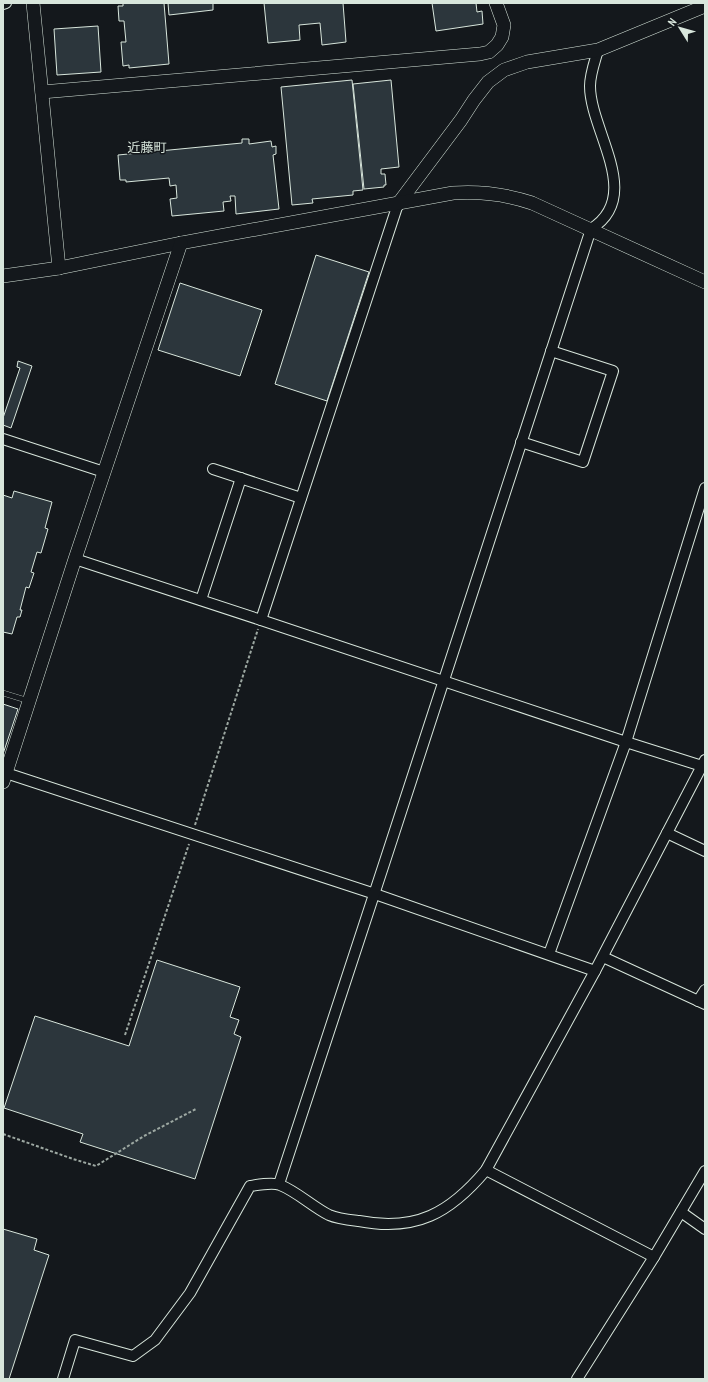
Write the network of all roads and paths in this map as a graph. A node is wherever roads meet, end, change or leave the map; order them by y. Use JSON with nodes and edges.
{"nodes":[{"id":1,"x":6,"y":3,"type":"edge"},
{"id":2,"x":33,"y":3,"type":"edge"},
{"id":3,"x":496,"y":3,"type":"edge"},
{"id":4,"x":3,"y":4,"type":"edge"},
{"id":5,"x":705,"y":6,"type":"edge"},
{"id":6,"x":598,"y":50,"type":"junction"},
{"id":7,"x":42,"y":92,"type":"junction"},
{"id":8,"x":398,"y":204,"type":"junction"},
{"id":9,"x":591,"y":229,"type":"junction"},
{"id":10,"x":181,"y":243,"type":"junction"},
{"id":11,"x":59,"y":268,"type":"junction"},
{"id":12,"x":3,"y":276,"type":"edge"},
{"id":13,"x":705,"y":282,"type":"edge"},
{"id":14,"x":551,"y":351,"type":"junction"},
{"id":15,"x":3,"y":439,"type":"edge"},
{"id":16,"x":521,"y":442,"type":"junction"},
{"id":17,"x":213,"y":469,"type":"dead end"},
{"id":18,"x":104,"y":472,"type":"junction"},
{"id":19,"x":241,"y":478,"type":"junction"},
{"id":20,"x":705,"y":488,"type":"edge"},
{"id":21,"x":302,"y":498,"type":"junction"},
{"id":22,"x":75,"y":559,"type":"junction"},
{"id":23,"x":201,"y":600,"type":"junction"},
{"id":24,"x":261,"y":620,"type":"junction"},
{"id":25,"x":443,"y":680,"type":"junction"},
{"id":26,"x":3,"y":693,"type":"edge"},
{"id":27,"x":30,"y":702,"type":"junction"},
{"id":28,"x":626,"y":742,"type":"junction"},
{"id":29,"x":703,"y":763,"type":"edge"},
{"id":30,"x":5,"y":778,"type":"edge"},
{"id":31,"x":667,"y":833,"type":"junction"},
{"id":32,"x":705,"y":851,"type":"edge"},
{"id":33,"x":375,"y":894,"type":"junction"},
{"id":34,"x":549,"y":954,"type":"junction"},
{"id":35,"x":603,"y":957,"type":"junction"},
{"id":36,"x":595,"y":971,"type":"junction"},
{"id":37,"x":705,"y":990,"type":"edge"},
{"id":38,"x":701,"y":1003,"type":"edge"},
{"id":39,"x":196,"y":1109,"type":"dead end"},
{"id":40,"x":3,"y":1134,"type":"edge"},
{"id":41,"x":486,"y":1170,"type":"junction"},
{"id":42,"x":705,"y":1171,"type":"edge"},
{"id":43,"x":279,"y":1184,"type":"junction"},
{"id":44,"x":681,"y":1212,"type":"junction"},
{"id":45,"x":705,"y":1229,"type":"edge"},
{"id":46,"x":654,"y":1257,"type":"junction"},
{"id":47,"x":63,"y":1379,"type":"edge"},
{"id":48,"x":577,"y":1379,"type":"edge"}],
"edges":[{"from":1,"to":4,"type":"street"},
{"from":2,"to":7,"type":"street"},
{"from":3,"to":7,"type":"street"},
{"from":5,"to":6,"type":"street"},
{"from":6,"to":8,"type":"street"},
{"from":6,"to":9,"type":"street"},
{"from":7,"to":11,"type":"street"},
{"from":8,"to":9,"type":"street"},
{"from":8,"to":10,"type":"street"},
{"from":8,"to":21,"type":"street"},
{"from":9,"to":13,"type":"street"},
{"from":9,"to":14,"type":"street"},
{"from":10,"to":11,"type":"street"},
{"from":10,"to":18,"type":"street"},
{"from":11,"to":12,"type":"street"},
{"from":14,"to":16,"type":"street"},
{"from":14,"to":16,"type":"street"},
{"from":15,"to":18,"type":"street"},
{"from":16,"to":25,"type":"street"},
{"from":17,"to":19,"type":"street"},
{"from":18,"to":22,"type":"street"},
{"from":19,"to":21,"type":"street"},
{"from":19,"to":23,"type":"street"},
{"from":20,"to":28,"type":"street"},
{"from":21,"to":24,"type":"street"},
{"from":22,"to":23,"type":"street"},
{"from":22,"to":27,"type":"street"},
{"from":23,"to":24,"type":"street"},
{"from":24,"to":25,"type":"street"},
{"from":25,"to":28,"type":"street"},
{"from":25,"to":33,"type":"street"},
{"from":26,"to":27,"type":"lane"},
{"from":27,"to":30,"type":"street"},
{"from":28,"to":29,"type":"street"},
{"from":28,"to":34,"type":"street"},
{"from":29,"to":31,"type":"street"},
{"from":30,"to":33,"type":"street"},
{"from":31,"to":32,"type":"street"},
{"from":31,"to":35,"type":"street"},
{"from":33,"to":34,"type":"street"},
{"from":33,"to":43,"type":"street"},
{"from":34,"to":36,"type":"street"},
{"from":35,"to":36,"type":"street"},
{"from":35,"to":38,"type":"street"},
{"from":36,"to":41,"type":"street"},
{"from":37,"to":38,"type":"street"},
{"from":39,"to":40,"type":"path"},
{"from":41,"to":43,"type":"street"},
{"from":41,"to":46,"type":"street"},
{"from":42,"to":44,"type":"street"},
{"from":43,"to":47,"type":"street"},
{"from":44,"to":45,"type":"street"},
{"from":44,"to":46,"type":"street"},
{"from":46,"to":48,"type":"street"}]}
